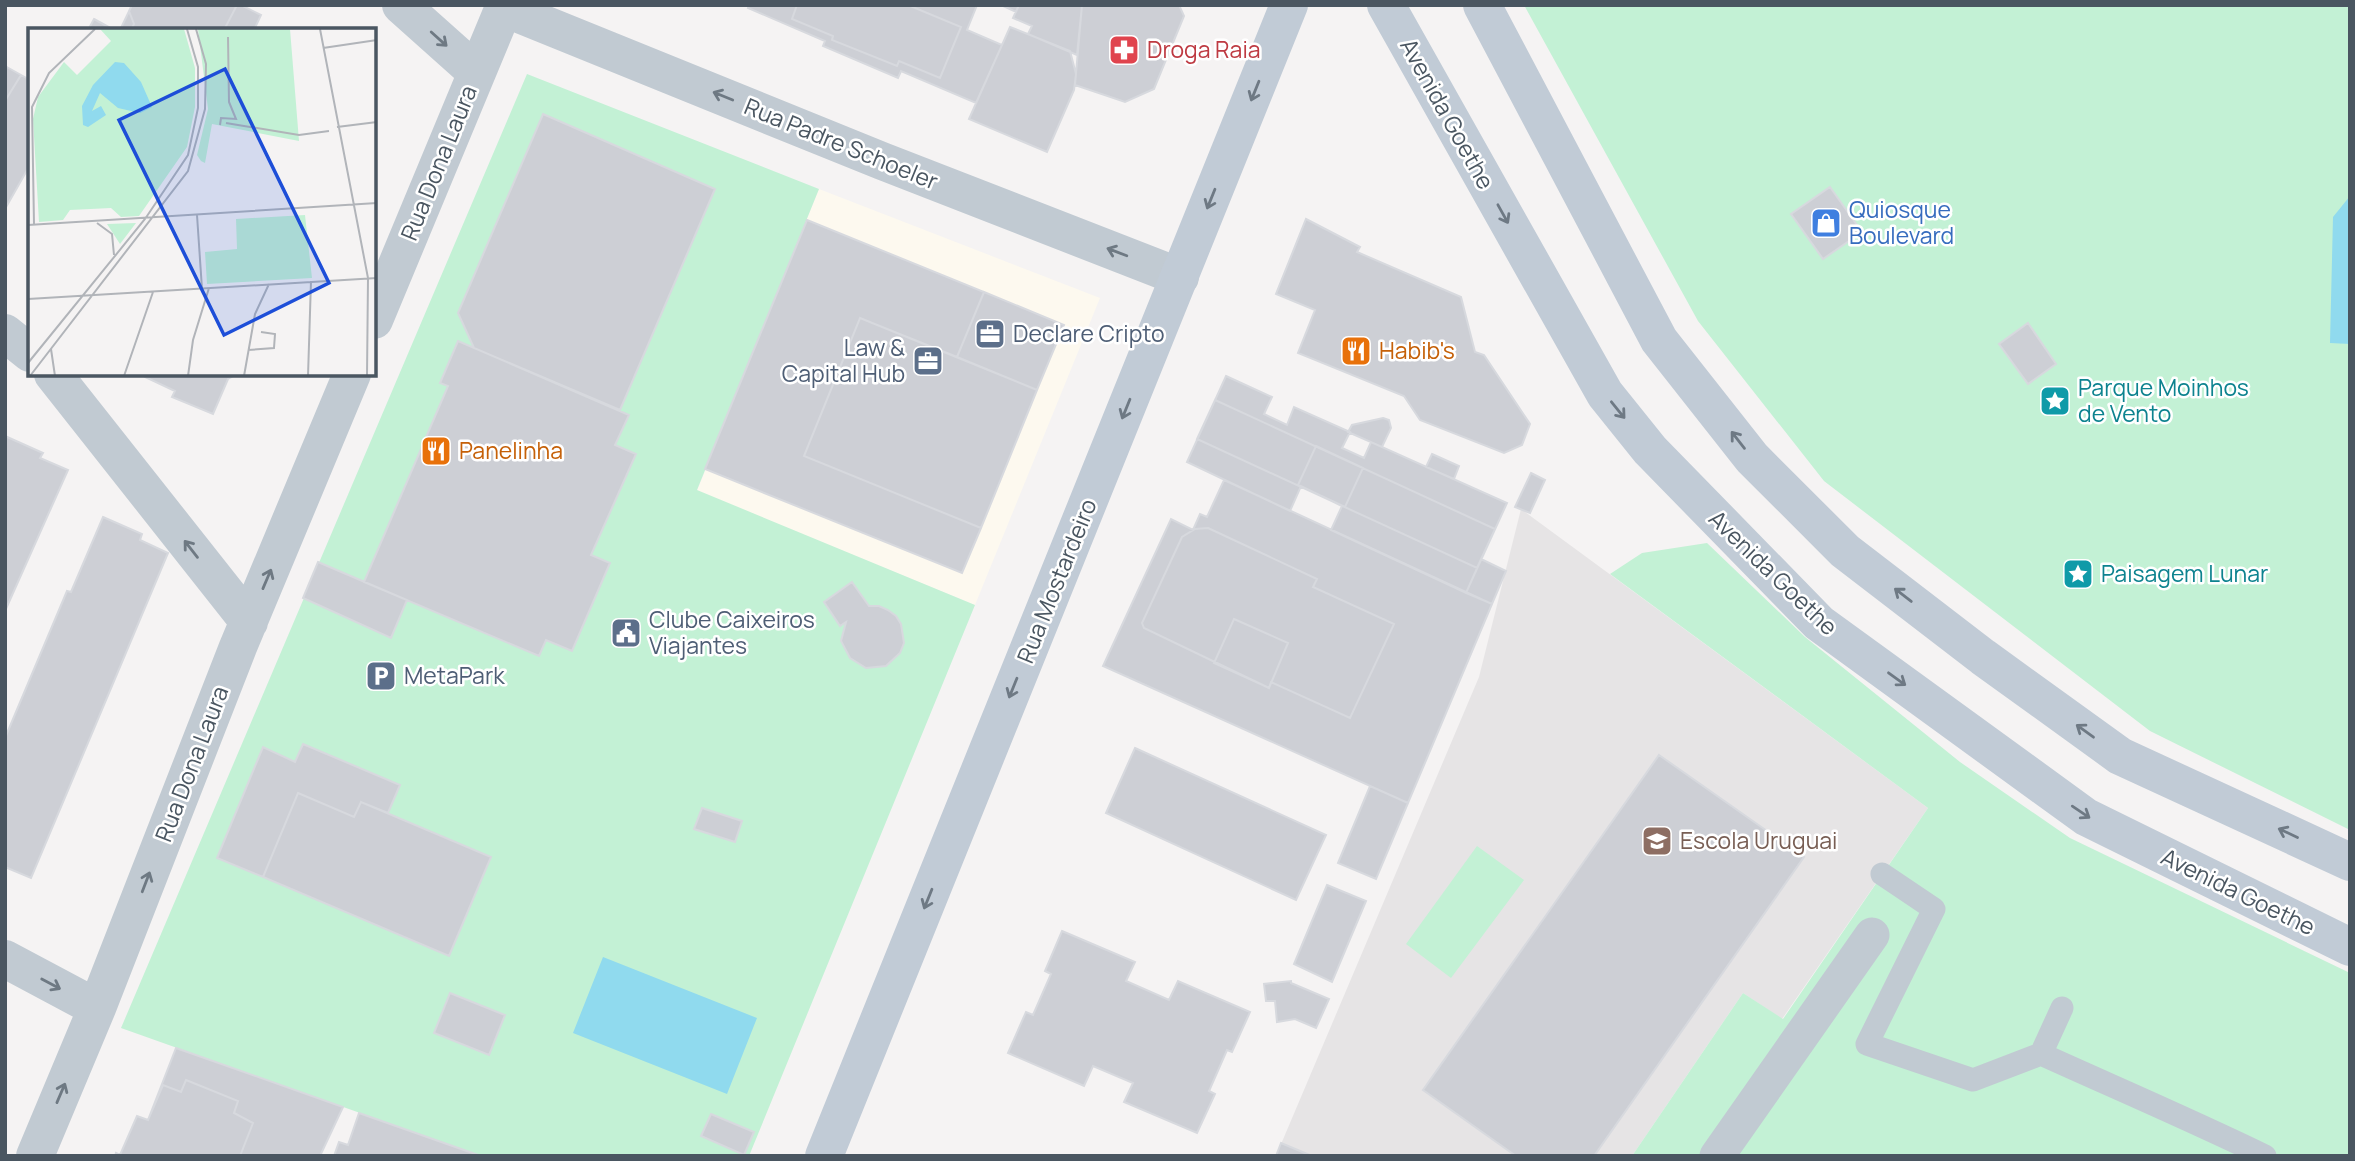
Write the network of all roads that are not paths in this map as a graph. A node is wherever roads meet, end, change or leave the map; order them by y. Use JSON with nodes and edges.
{"nodes":[{"id":1,"x":401,"y":5,"type":"edge"},
{"id":2,"x":1289,"y":5,"type":"edge"},
{"id":3,"x":1386,"y":5,"type":"edge"},
{"id":4,"x":1482,"y":5,"type":"edge"},
{"id":5,"x":504,"y":7,"type":"edge"},
{"id":6,"x":476,"y":72,"type":"junction"},
{"id":7,"x":1180,"y":277,"type":"junction"},
{"id":8,"x":376,"y":315,"type":"edge"},
{"id":9,"x":5,"y":333,"type":"edge"},
{"id":10,"x":28,"y":350,"type":"edge"},
{"id":11,"x":55,"y":376,"type":"edge"},
{"id":12,"x":351,"y":376,"type":"edge"},
{"id":13,"x":249,"y":622,"type":"junction"},
{"id":14,"x":2350,"y":862,"type":"edge"},
{"id":15,"x":1882,"y":874,"type":"dead end"},
{"id":16,"x":1872,"y":934,"type":"dead end"},
{"id":17,"x":2350,"y":947,"type":"edge"},
{"id":18,"x":5,"y":960,"type":"edge"},
{"id":19,"x":97,"y":1008,"type":"junction"},
{"id":20,"x":2062,"y":1008,"type":"dead end"},
{"id":21,"x":2041,"y":1054,"type":"junction"},
{"id":22,"x":35,"y":1156,"type":"edge"},
{"id":23,"x":824,"y":1156,"type":"edge"},
{"id":24,"x":1717,"y":1156,"type":"edge"},
{"id":25,"x":2265,"y":1156,"type":"edge"}],
"edges":[{"from":1,"to":6,"type":"street","one_way":true},
{"from":2,"to":7,"type":"main road","name":"Rua Mostardeiro","one_way":true},
{"from":3,"to":17,"type":"main road","name":"Avenida Goethe","one_way":true},
{"from":14,"to":4,"type":"main road","one_way":true},
{"from":5,"to":6,"type":"street","name":"Rua Dona Laura"},
{"from":7,"to":5,"type":"street","name":"Rua Padre Schoeler","one_way":true},
{"from":6,"to":8,"type":"street","name":"Rua Dona Laura"},
{"from":7,"to":23,"type":"main road","name":"Rua Mostardeiro","one_way":true},
{"from":9,"to":10,"type":"street"},
{"from":13,"to":11,"type":"street","one_way":true},
{"from":13,"to":12,"type":"street","name":"Rua Dona Laura","one_way":true},
{"from":19,"to":13,"type":"street","name":"Rua Dona Laura","one_way":true},
{"from":15,"to":21,"type":"lane"},
{"from":16,"to":24,"type":"street"},
{"from":18,"to":19,"type":"street","one_way":true},
{"from":22,"to":19,"type":"street","name":"Rua Dona Laura","one_way":true},
{"from":20,"to":21,"type":"lane"},
{"from":21,"to":25,"type":"lane"}]}
